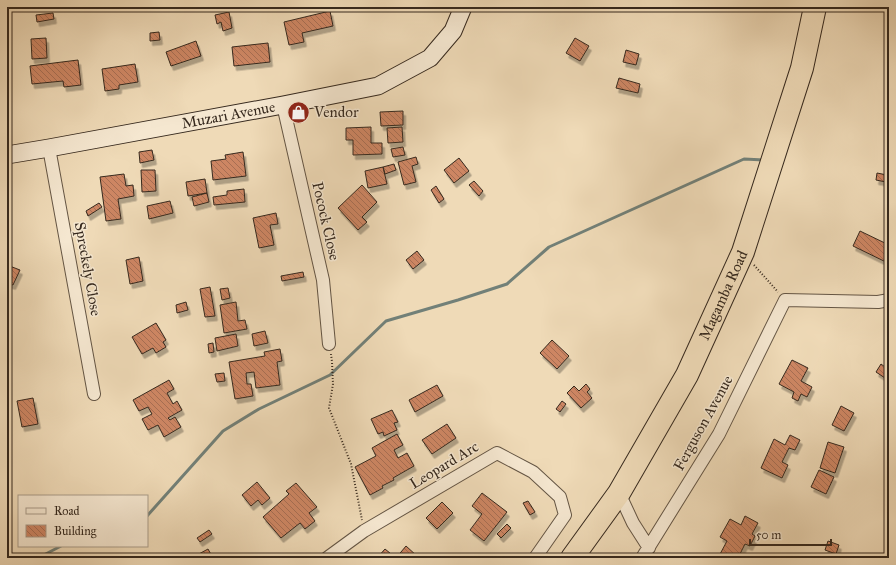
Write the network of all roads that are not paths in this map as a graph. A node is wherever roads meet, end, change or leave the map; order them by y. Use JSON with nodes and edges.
{"nodes":[{"id":1,"x":463,"y":7,"type":"edge"},
{"id":2,"x":815,"y":7,"type":"edge"},
{"id":3,"x":283,"y":105,"type":"junction"},
{"id":4,"x":50,"y":148,"type":"junction"},
{"id":5,"x":7,"y":155,"type":"edge"},
{"id":6,"x":889,"y":300,"type":"edge"},
{"id":7,"x":329,"y":344,"type":"dead end"},
{"id":8,"x":94,"y":394,"type":"dead end"},
{"id":9,"x":619,"y":493,"type":"junction"},
{"id":10,"x":646,"y":553,"type":"edge"},
{"id":11,"x":327,"y":558,"type":"edge"},
{"id":12,"x":535,"y":558,"type":"edge"},
{"id":13,"x":572,"y":558,"type":"edge"}],
"edges":[{"from":1,"to":3,"type":"street","name":"Muzari Avenue"},
{"from":2,"to":9,"type":"highway","name":"Magamba Road"},
{"from":3,"to":4,"type":"street","name":"Muzari Avenue"},
{"from":3,"to":7,"type":"street","name":"Pocock Close"},
{"from":4,"to":5,"type":"street","name":"Muzari Avenue"},
{"from":4,"to":8,"type":"street","name":"Spreckely Close"},
{"from":6,"to":10,"type":"street","name":"Ferguson Avenue"},
{"from":9,"to":10,"type":"street"},
{"from":9,"to":13,"type":"highway","name":"Magamba Road"},
{"from":11,"to":12,"type":"street","name":"Leopard Arc"}]}
